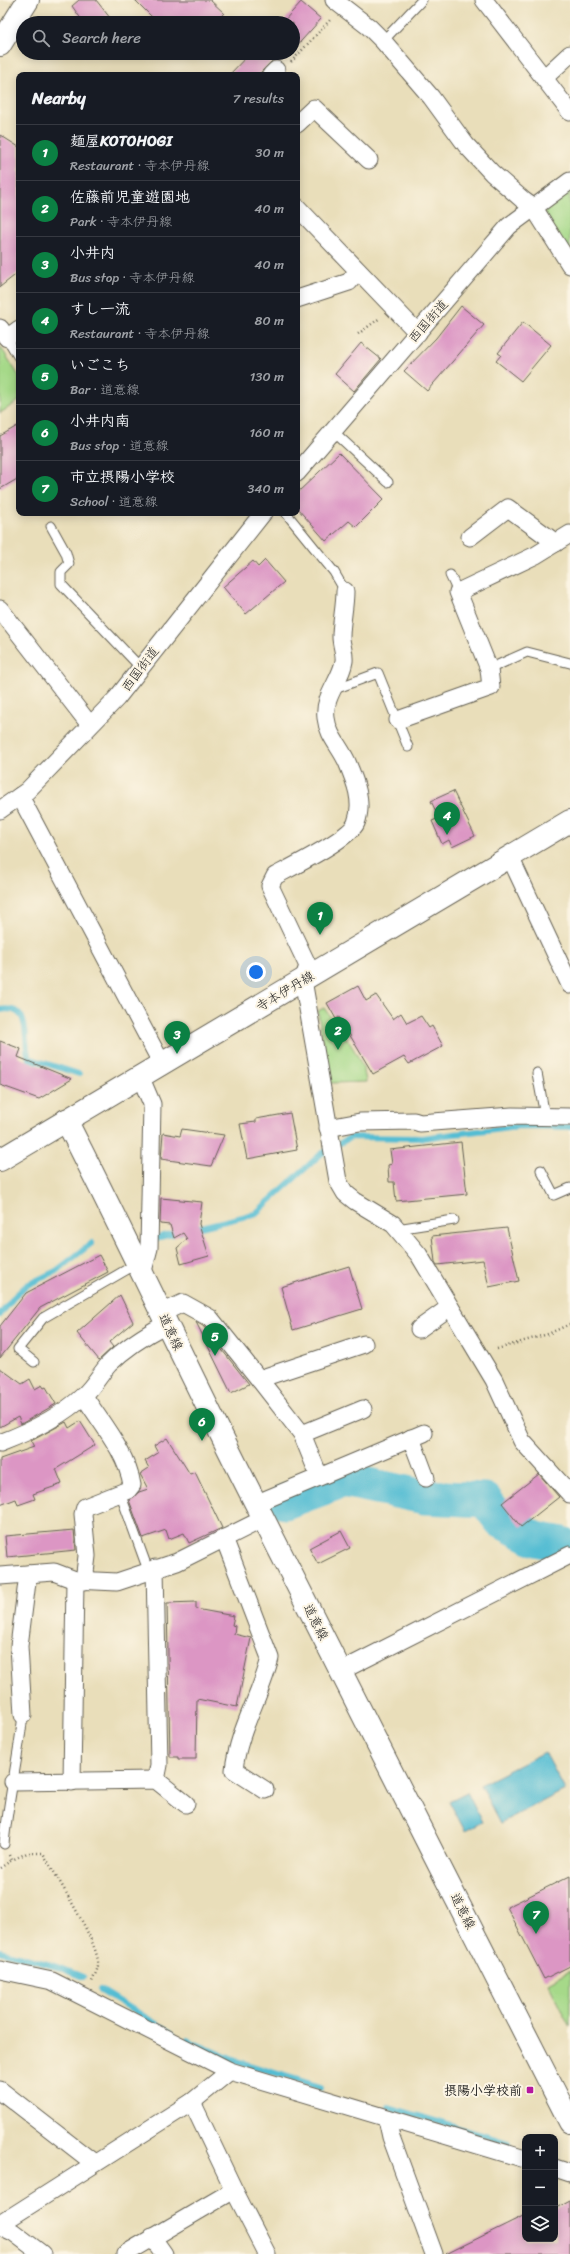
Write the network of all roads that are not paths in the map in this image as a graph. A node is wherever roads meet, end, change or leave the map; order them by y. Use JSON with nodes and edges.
{"nodes":[{"id":1,"x":28,"y":0,"type":"edge"},
{"id":2,"x":422,"y":0,"type":"edge"},
{"id":3,"x":484,"y":0,"type":"edge"},
{"id":4,"x":339,"y":3,"type":"edge"},
{"id":5,"x":18,"y":16,"type":"edge"},
{"id":6,"x":16,"y":19,"type":"edge"},
{"id":7,"x":383,"y":42,"type":"junction"},
{"id":8,"x":0,"y":45,"type":"edge"},
{"id":9,"x":570,"y":54,"type":"edge"},
{"id":10,"x":544,"y":78,"type":"junction"},
{"id":11,"x":570,"y":112,"type":"edge"},
{"id":12,"x":300,"y":121,"type":"edge"},
{"id":13,"x":369,"y":160,"type":"dead end"},
{"id":14,"x":570,"y":181,"type":"edge"},
{"id":15,"x":534,"y":208,"type":"junction"},
{"id":16,"x":300,"y":210,"type":"edge"},
{"id":17,"x":570,"y":265,"type":"edge"},
{"id":18,"x":358,"y":271,"type":"junction"},
{"id":19,"x":300,"y":297,"type":"edge"},
{"id":20,"x":9,"y":332,"type":"edge"},
{"id":21,"x":418,"y":333,"type":"junction"},
{"id":22,"x":16,"y":350,"type":"edge"},
{"id":23,"x":334,"y":432,"type":"junction"},
{"id":24,"x":300,"y":465,"type":"edge"},
{"id":25,"x":388,"y":482,"type":"dead end"},
{"id":26,"x":261,"y":516,"type":"edge"},
{"id":27,"x":288,"y":516,"type":"edge"},
{"id":28,"x":51,"y":526,"type":"dead end"},
{"id":29,"x":470,"y":537,"type":"dead end"},
{"id":30,"x":563,"y":538,"type":"edge"},
{"id":31,"x":450,"y":575,"type":"dead end"},
{"id":32,"x":345,"y":591,"type":"joint"},
{"id":33,"x":458,"y":592,"type":"junction"},
{"id":34,"x":0,"y":608,"type":"edge"},
{"id":35,"x":570,"y":663,"type":"edge"},
{"id":36,"x":140,"y":667,"type":"junction"},
{"id":37,"x":489,"y":669,"type":"junction"},
{"id":38,"x":332,"y":690,"type":"junction"},
{"id":39,"x":398,"y":720,"type":"junction"},
{"id":40,"x":90,"y":725,"type":"junction"},
{"id":41,"x":408,"y":747,"type":"dead end"},
{"id":42,"x":20,"y":796,"type":"junction"},
{"id":43,"x":0,"y":810,"type":"edge"},
{"id":44,"x":570,"y":821,"type":"edge"},
{"id":45,"x":510,"y":857,"type":"junction"},
{"id":46,"x":303,"y":980,"type":"junction"},
{"id":47,"x":570,"y":983,"type":"edge"},
{"id":48,"x":162,"y":1064,"type":"junction"},
{"id":49,"x":537,"y":1073,"type":"dead end"},
{"id":50,"x":140,"y":1076,"type":"junction"},
{"id":51,"x":545,"y":1116,"type":"junction"},
{"id":52,"x":570,"y":1117,"type":"edge"},
{"id":53,"x":66,"y":1120,"type":"junction"},
{"id":54,"x":328,"y":1128,"type":"junction"},
{"id":55,"x":0,"y":1160,"type":"edge"},
{"id":56,"x":541,"y":1170,"type":"dead end"},
{"id":57,"x":570,"y":1188,"type":"edge"},
{"id":58,"x":454,"y":1220,"type":"dead end"},
{"id":59,"x":397,"y":1229,"type":"junction"},
{"id":60,"x":141,"y":1267,"type":"junction"},
{"id":61,"x":450,"y":1307,"type":"junction"},
{"id":62,"x":164,"y":1318,"type":"junction"},
{"id":63,"x":419,"y":1329,"type":"dead end"},
{"id":64,"x":353,"y":1342,"type":"dead end"},
{"id":65,"x":34,"y":1362,"type":"dead end"},
{"id":66,"x":259,"y":1379,"type":"junction"},
{"id":67,"x":84,"y":1396,"type":"junction"},
{"id":68,"x":363,"y":1409,"type":"dead end"},
{"id":69,"x":302,"y":1434,"type":"junction"},
{"id":70,"x":0,"y":1443,"type":"edge"},
{"id":71,"x":319,"y":1476,"type":"junction"},
{"id":72,"x":426,"y":1478,"type":"dead end"},
{"id":73,"x":120,"y":1494,"type":"junction"},
{"id":74,"x":570,"y":1494,"type":"edge"},
{"id":75,"x":259,"y":1512,"type":"junction"},
{"id":76,"x":224,"y":1538,"type":"junction"},
{"id":77,"x":570,"y":1555,"type":"edge"},
{"id":78,"x":152,"y":1569,"type":"junction"},
{"id":79,"x":28,"y":1574,"type":"junction"},
{"id":80,"x":0,"y":1576,"type":"edge"},
{"id":81,"x":79,"y":1580,"type":"junction"},
{"id":82,"x":341,"y":1671,"type":"junction"},
{"id":83,"x":23,"y":1715,"type":"joint"},
{"id":84,"x":156,"y":1780,"type":"junction"},
{"id":85,"x":13,"y":1782,"type":"junction"},
{"id":86,"x":72,"y":1782,"type":"junction"},
{"id":87,"x":265,"y":1790,"type":"dead end"},
{"id":88,"x":186,"y":1804,"type":"dead end"},
{"id":89,"x":4,"y":1844,"type":"road end"},
{"id":90,"x":0,"y":1970,"type":"edge"},
{"id":91,"x":230,"y":2071,"type":"junction"},
{"id":92,"x":0,"y":2090,"type":"edge"},
{"id":93,"x":192,"y":2102,"type":"junction"},
{"id":94,"x":387,"y":2120,"type":"junction"},
{"id":95,"x":570,"y":2122,"type":"edge"},
{"id":96,"x":522,"y":2158,"type":"edge"},
{"id":97,"x":94,"y":2163,"type":"junction"},
{"id":98,"x":558,"y":2169,"type":"edge"},
{"id":99,"x":570,"y":2173,"type":"edge"},
{"id":100,"x":234,"y":2190,"type":"junction"},
{"id":101,"x":0,"y":2225,"type":"edge"},
{"id":102,"x":152,"y":2237,"type":"junction"},
{"id":103,"x":42,"y":2254,"type":"edge"},
{"id":104,"x":125,"y":2254,"type":"edge"},
{"id":105,"x":164,"y":2254,"type":"edge"},
{"id":106,"x":267,"y":2254,"type":"edge"},
{"id":107,"x":434,"y":2254,"type":"edge"}],
"edges":[{"from":1,"to":5,"type":"main road"},
{"from":2,"to":7,"type":"lane"},
{"from":3,"to":10,"type":"street"},
{"from":4,"to":7,"type":"street"},
{"from":6,"to":8,"type":"main road"},
{"from":7,"to":15,"type":"street"},
{"from":9,"to":10,"type":"street"},
{"from":10,"to":11,"type":"street"},
{"from":12,"to":13,"type":"street"},
{"from":14,"to":15,"type":"street","name":"西国街道"},
{"from":15,"to":17,"type":"street"},
{"from":15,"to":21,"type":"street","name":"西国街道"},
{"from":16,"to":18,"type":"street"},
{"from":18,"to":19,"type":"street"},
{"from":18,"to":21,"type":"street"},
{"from":20,"to":22,"type":"lane"},
{"from":21,"to":23,"type":"street","name":"西国街道"},
{"from":23,"to":24,"type":"street","name":"西国街道"},
{"from":23,"to":25,"type":"lane"},
{"from":26,"to":36,"type":"street","name":"西国街道"},
{"from":27,"to":32,"type":"lane"},
{"from":28,"to":36,"type":"lane"},
{"from":29,"to":30,"type":"street"},
{"from":30,"to":33,"type":"street"},
{"from":31,"to":33,"type":"lane"},
{"from":32,"to":38,"type":"street"},
{"from":33,"to":37,"type":"street"},
{"from":34,"to":40,"type":"street"},
{"from":35,"to":37,"type":"lane"},
{"from":36,"to":40,"type":"street","name":"西国街道"},
{"from":37,"to":39,"type":"street"},
{"from":38,"to":39,"type":"lane"},
{"from":38,"to":46,"type":"street"},
{"from":39,"to":41,"type":"lane"},
{"from":40,"to":42,"type":"street","name":"西国街道"},
{"from":42,"to":43,"type":"street","name":"西国街道"},
{"from":42,"to":48,"type":"street"},
{"from":44,"to":45,"type":"main road","name":"寺本伊丹線"},
{"from":45,"to":46,"type":"main road","name":"寺本伊丹線"},
{"from":45,"to":47,"type":"street"},
{"from":46,"to":48,"type":"main road","name":"寺本伊丹線"},
{"from":46,"to":54,"type":"street"},
{"from":48,"to":50,"type":"main road","name":"寺本伊丹線"},
{"from":49,"to":51,"type":"lane"},
{"from":50,"to":53,"type":"main road","name":"寺本伊丹線"},
{"from":50,"to":60,"type":"street"},
{"from":51,"to":52,"type":"street"},
{"from":51,"to":54,"type":"street"},
{"from":53,"to":55,"type":"main road","name":"寺本伊丹線"},
{"from":53,"to":60,"type":"main road","name":"道意線"},
{"from":54,"to":59,"type":"street"},
{"from":56,"to":57,"type":"lane"},
{"from":58,"to":59,"type":"lane"},
{"from":59,"to":61,"type":"street"},
{"from":60,"to":62,"type":"main road","name":"道意線"},
{"from":60,"to":65,"type":"lane"},
{"from":61,"to":63,"type":"street"},
{"from":61,"to":74,"type":"street"},
{"from":62,"to":66,"type":"street"},
{"from":62,"to":67,"type":"street"},
{"from":62,"to":75,"type":"main road","name":"道意線"},
{"from":64,"to":66,"type":"street"},
{"from":66,"to":69,"type":"street"},
{"from":67,"to":70,"type":"street"},
{"from":67,"to":73,"type":"street"},
{"from":68,"to":69,"type":"street"},
{"from":69,"to":71,"type":"street"},
{"from":71,"to":72,"type":"street"},
{"from":71,"to":75,"type":"street"},
{"from":73,"to":78,"type":"lane"},
{"from":73,"to":81,"type":"street"},
{"from":75,"to":76,"type":"street"},
{"from":75,"to":82,"type":"main road","name":"道意線"},
{"from":76,"to":78,"type":"street"},
{"from":76,"to":87,"type":"street"},
{"from":77,"to":82,"type":"street"},
{"from":78,"to":81,"type":"street"},
{"from":78,"to":84,"type":"street"},
{"from":79,"to":80,"type":"street"},
{"from":79,"to":81,"type":"street"},
{"from":79,"to":83,"type":"street"},
{"from":81,"to":86,"type":"street"},
{"from":82,"to":95,"type":"main road","name":"道意線"},
{"from":83,"to":85,"type":"lane"},
{"from":84,"to":86,"type":"street"},
{"from":84,"to":88,"type":"street"},
{"from":85,"to":86,"type":"street"},
{"from":85,"to":89,"type":"lane"},
{"from":90,"to":91,"type":"street"},
{"from":91,"to":93,"type":"street"},
{"from":91,"to":94,"type":"street"},
{"from":92,"to":97,"type":"street"},
{"from":93,"to":97,"type":"street"},
{"from":93,"to":100,"type":"street"},
{"from":94,"to":96,"type":"street"},
{"from":94,"to":107,"type":"street"},
{"from":97,"to":101,"type":"street"},
{"from":98,"to":99,"type":"street"},
{"from":100,"to":102,"type":"street"},
{"from":100,"to":106,"type":"street"},
{"from":101,"to":103,"type":"street"},
{"from":102,"to":104,"type":"street"},
{"from":102,"to":105,"type":"street"}]}
